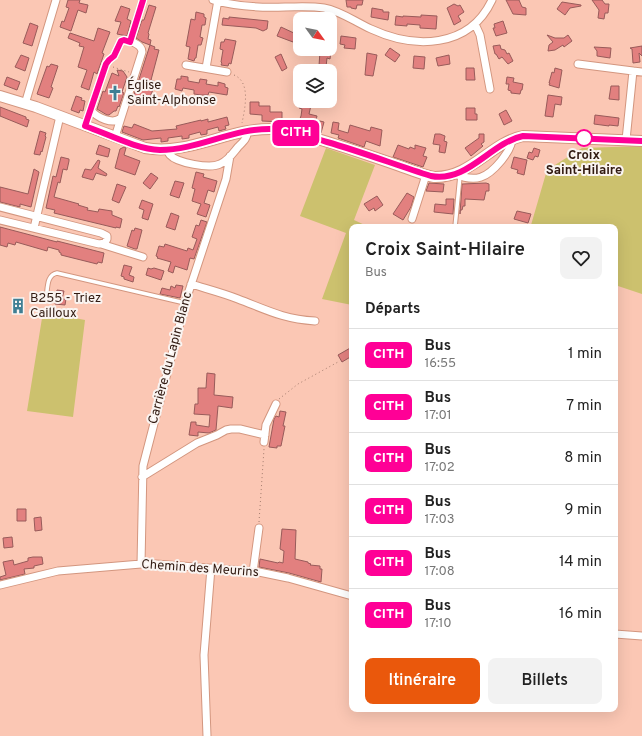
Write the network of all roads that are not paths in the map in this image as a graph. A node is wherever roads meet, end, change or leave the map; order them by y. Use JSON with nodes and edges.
{"nodes":[{"id":1,"x":56,"y":0,"type":"edge"},
{"id":2,"x":143,"y":0,"type":"edge"},
{"id":3,"x":216,"y":0,"type":"edge"},
{"id":4,"x":492,"y":0,"type":"edge"},
{"id":5,"x":475,"y":24,"type":"junction"},
{"id":6,"x":130,"y":39,"type":"junction"},
{"id":7,"x":578,"y":64,"type":"dead end"},
{"id":8,"x":186,"y":65,"type":"dead end"},
{"id":9,"x":206,"y":68,"type":"junction"},
{"id":10,"x":633,"y":71,"type":"junction"},
{"id":11,"x":227,"y":72,"type":"road end"},
{"id":12,"x":642,"y":72,"type":"edge"},
{"id":13,"x":490,"y":89,"type":"dead end"},
{"id":14,"x":0,"y":96,"type":"edge"},
{"id":15,"x":25,"y":104,"type":"junction"},
{"id":16,"x":91,"y":110,"type":"junction"},
{"id":17,"x":60,"y":116,"type":"junction"},
{"id":18,"x":121,"y":118,"type":"junction"},
{"id":19,"x":85,"y":126,"type":"junction"},
{"id":20,"x":244,"y":132,"type":"junction"},
{"id":21,"x":114,"y":137,"type":"junction"},
{"id":22,"x":512,"y":139,"type":"junction"},
{"id":23,"x":626,"y":140,"type":"junction"},
{"id":24,"x":642,"y":141,"type":"edge"},
{"id":25,"x":166,"y":149,"type":"junction"},
{"id":26,"x":230,"y":156,"type":"junction"},
{"id":27,"x":426,"y":175,"type":"junction"},
{"id":28,"x":457,"y":175,"type":"junction"},
{"id":29,"x":0,"y":208,"type":"edge"},
{"id":30,"x":37,"y":217,"type":"junction"},
{"id":31,"x":412,"y":219,"type":"dead end"},
{"id":32,"x":0,"y":220,"type":"edge"},
{"id":33,"x":455,"y":224,"type":"edge"},
{"id":34,"x":34,"y":228,"type":"junction"},
{"id":35,"x":99,"y":244,"type":"junction"},
{"id":36,"x":142,"y":257,"type":"dead end"},
{"id":37,"x":191,"y":284,"type":"junction"},
{"id":38,"x":46,"y":298,"type":"dead end"},
{"id":39,"x":185,"y":303,"type":"junction"},
{"id":40,"x":315,"y":321,"type":"dead end"},
{"id":41,"x":276,"y":404,"type":"road end"},
{"id":42,"x":142,"y":477,"type":"junction"},
{"id":43,"x":259,"y":528,"type":"road end"},
{"id":44,"x":141,"y":564,"type":"junction"},
{"id":45,"x":211,"y":568,"type":"junction"},
{"id":46,"x":253,"y":572,"type":"junction"},
{"id":47,"x":0,"y":585,"type":"edge"},
{"id":48,"x":349,"y":595,"type":"edge"},
{"id":49,"x":618,"y":634,"type":"edge"},
{"id":50,"x":642,"y":636,"type":"edge"},
{"id":51,"x":207,"y":736,"type":"edge"}],
"edges":[{"from":1,"to":15,"type":"street"},
{"from":2,"to":6,"type":"street"},
{"from":3,"to":5,"type":"street"},
{"from":3,"to":9,"type":"street"},
{"from":4,"to":5,"type":"street"},
{"from":5,"to":13,"type":"street"},
{"from":6,"to":16,"type":"street"},
{"from":6,"to":18,"type":"street"},
{"from":7,"to":10,"type":"street"},
{"from":8,"to":9,"type":"street"},
{"from":9,"to":11,"type":"street"},
{"from":10,"to":12,"type":"street"},
{"from":10,"to":23,"type":"street"},
{"from":14,"to":15,"type":"street"},
{"from":15,"to":17,"type":"street"},
{"from":16,"to":18,"type":"street"},
{"from":16,"to":19,"type":"street"},
{"from":17,"to":19,"type":"street"},
{"from":17,"to":30,"type":"street"},
{"from":18,"to":21,"type":"street"},
{"from":19,"to":21,"type":"street"},
{"from":20,"to":25,"type":"street"},
{"from":20,"to":26,"type":"street"},
{"from":20,"to":27,"type":"street"},
{"from":21,"to":25,"type":"street"},
{"from":22,"to":23,"type":"street"},
{"from":22,"to":28,"type":"street"},
{"from":22,"to":28,"type":"street"},
{"from":23,"to":24,"type":"street"},
{"from":25,"to":26,"type":"street"},
{"from":26,"to":37,"type":"street","name":"Carrière du Lapin Blanc"},
{"from":27,"to":28,"type":"street"},
{"from":27,"to":31,"type":"street"},
{"from":28,"to":33,"type":"lane"},
{"from":29,"to":30,"type":"street"},
{"from":30,"to":34,"type":"street"},
{"from":30,"to":35,"type":"street"},
{"from":32,"to":34,"type":"street"},
{"from":34,"to":35,"type":"street"},
{"from":35,"to":36,"type":"street"},
{"from":37,"to":39,"type":"street","name":"Carrière du Lapin Blanc"},
{"from":37,"to":40,"type":"street"},
{"from":38,"to":39,"type":"lane"},
{"from":39,"to":42,"type":"street","name":"Carrière du Lapin Blanc"},
{"from":41,"to":42,"type":"street"},
{"from":42,"to":44,"type":"street","name":"Carrière du Lapin Blanc"},
{"from":43,"to":46,"type":"street"},
{"from":44,"to":45,"type":"street","name":"Chemin des Meurins"},
{"from":44,"to":47,"type":"street","name":"Chemin des Meurins"},
{"from":45,"to":46,"type":"street","name":"Chemin des Meurins"},
{"from":45,"to":51,"type":"street"},
{"from":46,"to":48,"type":"street","name":"Chemin des Meurins"},
{"from":49,"to":50,"type":"street"}]}
